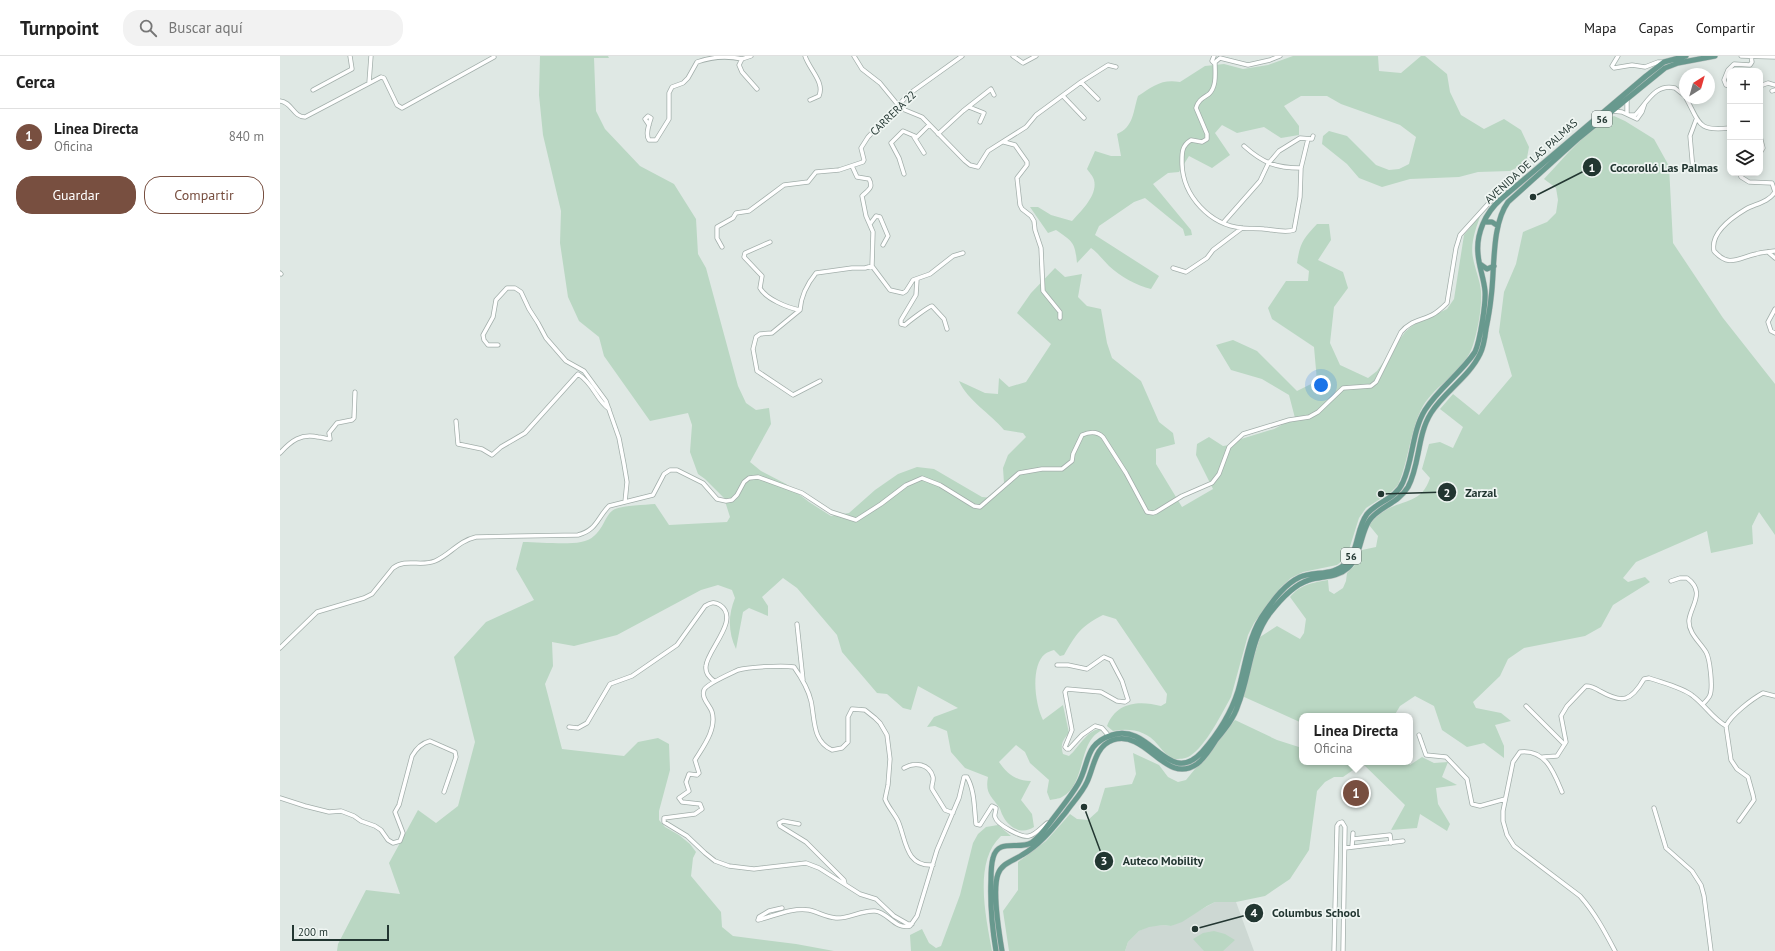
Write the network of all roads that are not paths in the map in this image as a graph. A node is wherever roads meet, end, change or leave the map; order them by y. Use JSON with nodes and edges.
{"nodes":[{"id":1,"x":350,"y":56,"type":"edge"},
{"id":2,"x":371,"y":56,"type":"edge"},
{"id":3,"x":730,"y":56,"type":"edge"},
{"id":4,"x":752,"y":56,"type":"edge"},
{"id":5,"x":805,"y":56,"type":"edge"},
{"id":6,"x":854,"y":56,"type":"edge"},
{"id":7,"x":962,"y":56,"type":"edge"},
{"id":8,"x":1013,"y":56,"type":"edge"},
{"id":9,"x":1036,"y":56,"type":"edge"},
{"id":10,"x":1214,"y":56,"type":"edge"},
{"id":11,"x":1280,"y":56,"type":"edge"},
{"id":12,"x":1618,"y":56,"type":"edge"},
{"id":13,"x":1686,"y":56,"type":"edge"},
{"id":14,"x":1715,"y":56,"type":"edge"},
{"id":15,"x":1741,"y":56,"type":"edge"},
{"id":16,"x":1751,"y":56,"type":"edge"},
{"id":17,"x":494,"y":57,"type":"dead end"},
{"id":18,"x":1775,"y":57,"type":"edge"},
{"id":19,"x":742,"y":59,"type":"junction"},
{"id":20,"x":1664,"y":62,"type":"junction"},
{"id":21,"x":1214,"y":63,"type":"junction"},
{"id":22,"x":1116,"y":67,"type":"dead end"},
{"id":23,"x":1729,"y":68,"type":"edge"},
{"id":24,"x":1727,"y":73,"type":"edge"},
{"id":25,"x":1081,"y":82,"type":"junction"},
{"id":26,"x":369,"y":83,"type":"junction"},
{"id":27,"x":1727,"y":85,"type":"edge"},
{"id":28,"x":1763,"y":85,"type":"edge"},
{"id":29,"x":1775,"y":85,"type":"edge"},
{"id":30,"x":757,"y":88,"type":"dead end"},
{"id":31,"x":313,"y":90,"type":"dead end"},
{"id":32,"x":1679,"y":91,"type":"edge"},
{"id":33,"x":994,"y":95,"type":"dead end"},
{"id":34,"x":1062,"y":96,"type":"junction"},
{"id":35,"x":1628,"y":98,"type":"junction"},
{"id":36,"x":810,"y":100,"type":"dead end"},
{"id":37,"x":1098,"y":100,"type":"dead end"},
{"id":38,"x":280,"y":101,"type":"edge"},
{"id":39,"x":1689,"y":104,"type":"edge"},
{"id":40,"x":898,"y":105,"type":"junction"},
{"id":41,"x":968,"y":107,"type":"junction"},
{"id":42,"x":1612,"y":111,"type":"junction"},
{"id":43,"x":1628,"y":114,"type":"junction"},
{"id":44,"x":1084,"y":118,"type":"dead end"},
{"id":45,"x":1696,"y":120,"type":"junction"},
{"id":46,"x":980,"y":122,"type":"dead end"},
{"id":47,"x":649,"y":125,"type":"dead end"},
{"id":48,"x":929,"y":125,"type":"junction"},
{"id":49,"x":1727,"y":128,"type":"edge"},
{"id":50,"x":938,"y":134,"type":"junction"},
{"id":51,"x":1313,"y":136,"type":"dead end"},
{"id":52,"x":914,"y":137,"type":"junction"},
{"id":53,"x":1308,"y":139,"type":"junction"},
{"id":54,"x":1004,"y":142,"type":"junction"},
{"id":55,"x":1244,"y":146,"type":"dead end"},
{"id":56,"x":924,"y":153,"type":"dead end"},
{"id":57,"x":1268,"y":164,"type":"junction"},
{"id":58,"x":852,"y":166,"type":"junction"},
{"id":59,"x":1302,"y":168,"type":"junction"},
{"id":60,"x":1693,"y":170,"type":"dead end"},
{"id":61,"x":904,"y":174,"type":"dead end"},
{"id":62,"x":1741,"y":176,"type":"edge"},
{"id":63,"x":1773,"y":182,"type":"edge"},
{"id":64,"x":1517,"y":187,"type":"junction"},
{"id":65,"x":1484,"y":222,"type":"junction"},
{"id":66,"x":1223,"y":223,"type":"junction"},
{"id":67,"x":870,"y":224,"type":"junction"},
{"id":68,"x":1498,"y":226,"type":"junction"},
{"id":69,"x":1242,"y":228,"type":"junction"},
{"id":70,"x":770,"y":242,"type":"dead end"},
{"id":71,"x":883,"y":245,"type":"dead end"},
{"id":72,"x":722,"y":247,"type":"dead end"},
{"id":73,"x":1775,"y":251,"type":"edge"},
{"id":74,"x":1768,"y":252,"type":"junction"},
{"id":75,"x":963,"y":253,"type":"dead end"},
{"id":76,"x":1775,"y":258,"type":"edge"},
{"id":77,"x":1480,"y":264,"type":"junction"},
{"id":78,"x":872,"y":266,"type":"junction"},
{"id":79,"x":1494,"y":266,"type":"junction"},
{"id":80,"x":1173,"y":268,"type":"dead end"},
{"id":81,"x":917,"y":279,"type":"junction"},
{"id":82,"x":1775,"y":309,"type":"edge"},
{"id":83,"x":800,"y":310,"type":"junction"},
{"id":84,"x":1060,"y":318,"type":"dead end"},
{"id":85,"x":947,"y":329,"type":"dead end"},
{"id":86,"x":1775,"y":333,"type":"edge"},
{"id":87,"x":498,"y":345,"type":"dead end"},
{"id":88,"x":820,"y":381,"type":"dead end"},
{"id":89,"x":354,"y":392,"type":"dead end"},
{"id":90,"x":610,"y":409,"type":"junction"},
{"id":91,"x":456,"y":421,"type":"dead end"},
{"id":92,"x":280,"y":453,"type":"edge"},
{"id":93,"x":625,"y":502,"type":"junction"},
{"id":94,"x":1671,"y":581,"type":"dead end"},
{"id":95,"x":798,"y":624,"type":"dead end"},
{"id":96,"x":280,"y":648,"type":"edge"},
{"id":97,"x":1057,"y":665,"type":"dead end"},
{"id":98,"x":714,"y":681,"type":"junction"},
{"id":99,"x":804,"y":682,"type":"junction"},
{"id":100,"x":1775,"y":696,"type":"edge"},
{"id":101,"x":1703,"y":704,"type":"junction"},
{"id":102,"x":1526,"y":706,"type":"dead end"},
{"id":103,"x":1726,"y":726,"type":"junction"},
{"id":104,"x":569,"y":727,"type":"dead end"},
{"id":105,"x":1418,"y":735,"type":"dead end"},
{"id":106,"x":1109,"y":736,"type":"junction"},
{"id":107,"x":1564,"y":744,"type":"junction"},
{"id":108,"x":1543,"y":757,"type":"junction"},
{"id":109,"x":904,"y":768,"type":"dead end"},
{"id":110,"x":444,"y":792,"type":"dead end"},
{"id":111,"x":1562,"y":792,"type":"dead end"},
{"id":112,"x":280,"y":798,"type":"edge"},
{"id":113,"x":1505,"y":799,"type":"junction"},
{"id":114,"x":1654,"y":808,"type":"dead end"},
{"id":115,"x":953,"y":813,"type":"junction"},
{"id":116,"x":1051,"y":821,"type":"junction"},
{"id":117,"x":1739,"y":821,"type":"dead end"},
{"id":118,"x":799,"y":824,"type":"dead end"},
{"id":119,"x":1353,"y":833,"type":"dead end"},
{"id":120,"x":1353,"y":839,"type":"junction"},
{"id":121,"x":1403,"y":841,"type":"dead end"},
{"id":122,"x":1391,"y":843,"type":"junction"},
{"id":123,"x":1013,"y":845,"type":"junction"},
{"id":124,"x":1352,"y":847,"type":"junction"},
{"id":125,"x":1345,"y":848,"type":"junction"},
{"id":126,"x":1017,"y":858,"type":"junction"},
{"id":127,"x":992,"y":861,"type":"junction"},
{"id":128,"x":933,"y":866,"type":"junction"},
{"id":129,"x":1002,"y":867,"type":"junction"},
{"id":130,"x":845,"y":884,"type":"junction"},
{"id":131,"x":782,"y":908,"type":"dead end"},
{"id":132,"x":912,"y":924,"type":"junction"},
{"id":133,"x":996,"y":951,"type":"edge"},
{"id":134,"x":1002,"y":951,"type":"edge"},
{"id":135,"x":1334,"y":951,"type":"edge"},
{"id":136,"x":1343,"y":951,"type":"edge"},
{"id":137,"x":1615,"y":951,"type":"edge"},
{"id":138,"x":1711,"y":951,"type":"edge"}],
"edges":[{"from":1,"to":31,"type":"street"},
{"from":2,"to":26,"type":"street"},
{"from":3,"to":19,"type":"street"},
{"from":3,"to":47,"type":"street"},
{"from":4,"to":19,"type":"street"},
{"from":5,"to":36,"type":"street"},
{"from":6,"to":40,"type":"street"},
{"from":7,"to":40,"type":"street","name":"CARRERA 22"},
{"from":8,"to":9,"type":"street"},
{"from":10,"to":21,"type":"street"},
{"from":11,"to":21,"type":"street"},
{"from":12,"to":20,"type":"street"},
{"from":13,"to":20,"type":"main road","name":"AVENIDA DE LAS PALMAS","number":"56"},
{"from":14,"to":35,"type":"main road","name":"AVENIDA DE LAS PALMAS","number":"56"},
{"from":15,"to":16,"type":"street"},
{"from":16,"to":18,"type":"street"},
{"from":16,"to":23,"type":"street"},
{"from":17,"to":26,"type":"street"},
{"from":19,"to":30,"type":"street"},
{"from":20,"to":64,"type":"main road","name":"AVENIDA DE LAS PALMAS","number":"56"},
{"from":21,"to":66,"type":"street"},
{"from":22,"to":25,"type":"street"},
{"from":24,"to":27,"type":"street"},
{"from":25,"to":34,"type":"street"},
{"from":25,"to":37,"type":"street"},
{"from":26,"to":38,"type":"street"},
{"from":28,"to":29,"type":"street"},
{"from":32,"to":43,"type":"street"},
{"from":33,"to":41,"type":"street"},
{"from":34,"to":44,"type":"street"},
{"from":34,"to":54,"type":"street"},
{"from":35,"to":42,"type":"main road","name":"AVENIDA DE LAS PALMAS","number":"56"},
{"from":35,"to":43,"type":"street"},
{"from":39,"to":45,"type":"street"},
{"from":40,"to":48,"type":"street"},
{"from":40,"to":58,"type":"street","name":"CARRERA 22"},
{"from":41,"to":46,"type":"street"},
{"from":41,"to":50,"type":"street"},
{"from":42,"to":43,"type":"street"},
{"from":42,"to":68,"type":"main road","name":"AVENIDA DE LAS PALMAS","number":"56"},
{"from":45,"to":49,"type":"street"},
{"from":45,"to":60,"type":"street"},
{"from":48,"to":50,"type":"street"},
{"from":48,"to":52,"type":"street"},
{"from":50,"to":54,"type":"street"},
{"from":51,"to":53,"type":"street"},
{"from":52,"to":56,"type":"street"},
{"from":52,"to":61,"type":"street"},
{"from":53,"to":57,"type":"street"},
{"from":53,"to":59,"type":"street"},
{"from":54,"to":84,"type":"street"},
{"from":55,"to":57,"type":"street"},
{"from":57,"to":59,"type":"street"},
{"from":57,"to":66,"type":"street"},
{"from":58,"to":67,"type":"street"},
{"from":58,"to":72,"type":"street"},
{"from":59,"to":69,"type":"street"},
{"from":62,"to":63,"type":"street"},
{"from":63,"to":74,"type":"street"},
{"from":64,"to":65,"type":"main road","name":"AVENIDA DE LAS PALMAS","number":"56"},
{"from":64,"to":93,"type":"street"},
{"from":65,"to":68,"type":"main road"},
{"from":65,"to":77,"type":"main road","name":"AVENIDA DE LAS PALMAS","number":"56"},
{"from":66,"to":69,"type":"street"},
{"from":67,"to":71,"type":"street"},
{"from":67,"to":78,"type":"street"},
{"from":68,"to":79,"type":"main road","name":"AVENIDA DE LAS PALMAS","number":"56"},
{"from":69,"to":80,"type":"street"},
{"from":70,"to":83,"type":"street"},
{"from":73,"to":74,"type":"street"},
{"from":74,"to":76,"type":"street"},
{"from":75,"to":81,"type":"street"},
{"from":77,"to":79,"type":"main road"},
{"from":77,"to":106,"type":"main road","name":"AVENIDA DE LAS PALMAS","number":"56"},
{"from":78,"to":81,"type":"street"},
{"from":78,"to":83,"type":"street"},
{"from":79,"to":126,"type":"main road","name":"AVENIDA DE LAS PALMAS","number":"56"},
{"from":81,"to":85,"type":"street"},
{"from":82,"to":86,"type":"street"},
{"from":83,"to":88,"type":"street"},
{"from":87,"to":90,"type":"street"},
{"from":89,"to":92,"type":"street"},
{"from":90,"to":91,"type":"street"},
{"from":90,"to":93,"type":"street"},
{"from":93,"to":96,"type":"street"},
{"from":94,"to":101,"type":"street"},
{"from":95,"to":99,"type":"street"},
{"from":97,"to":106,"type":"street"},
{"from":98,"to":99,"type":"street"},
{"from":98,"to":104,"type":"street"},
{"from":98,"to":130,"type":"street"},
{"from":99,"to":128,"type":"street"},
{"from":100,"to":103,"type":"street"},
{"from":101,"to":103,"type":"street"},
{"from":101,"to":107,"type":"street"},
{"from":102,"to":107,"type":"street"},
{"from":103,"to":117,"type":"street"},
{"from":105,"to":113,"type":"street"},
{"from":106,"to":116,"type":"main road","name":"AVENIDA DE LAS PALMAS","number":"56"},
{"from":107,"to":108,"type":"street"},
{"from":108,"to":111,"type":"street"},
{"from":108,"to":113,"type":"street"},
{"from":109,"to":115,"type":"street"},
{"from":110,"to":112,"type":"street"},
{"from":113,"to":137,"type":"street"},
{"from":114,"to":138,"type":"street"},
{"from":115,"to":116,"type":"street"},
{"from":115,"to":128,"type":"street"},
{"from":116,"to":123,"type":"main road","name":"AVENIDA DE LAS PALMAS","number":"56"},
{"from":118,"to":130,"type":"street"},
{"from":119,"to":120,"type":"street"},
{"from":120,"to":122,"type":"street"},
{"from":120,"to":124,"type":"street"},
{"from":121,"to":122,"type":"street"},
{"from":122,"to":124,"type":"street"},
{"from":123,"to":126,"type":"main road"},
{"from":123,"to":127,"type":"main road","name":"AVENIDA DE LAS PALMAS","number":"56"},
{"from":124,"to":125,"type":"street"},
{"from":125,"to":135,"type":"street"},
{"from":125,"to":136,"type":"street"},
{"from":126,"to":129,"type":"main road","name":"AVENIDA DE LAS PALMAS","number":"56"},
{"from":127,"to":129,"type":"main road"},
{"from":127,"to":133,"type":"main road"},
{"from":128,"to":132,"type":"street"},
{"from":129,"to":134,"type":"main road"},
{"from":130,"to":132,"type":"street"},
{"from":131,"to":132,"type":"street"}]}
